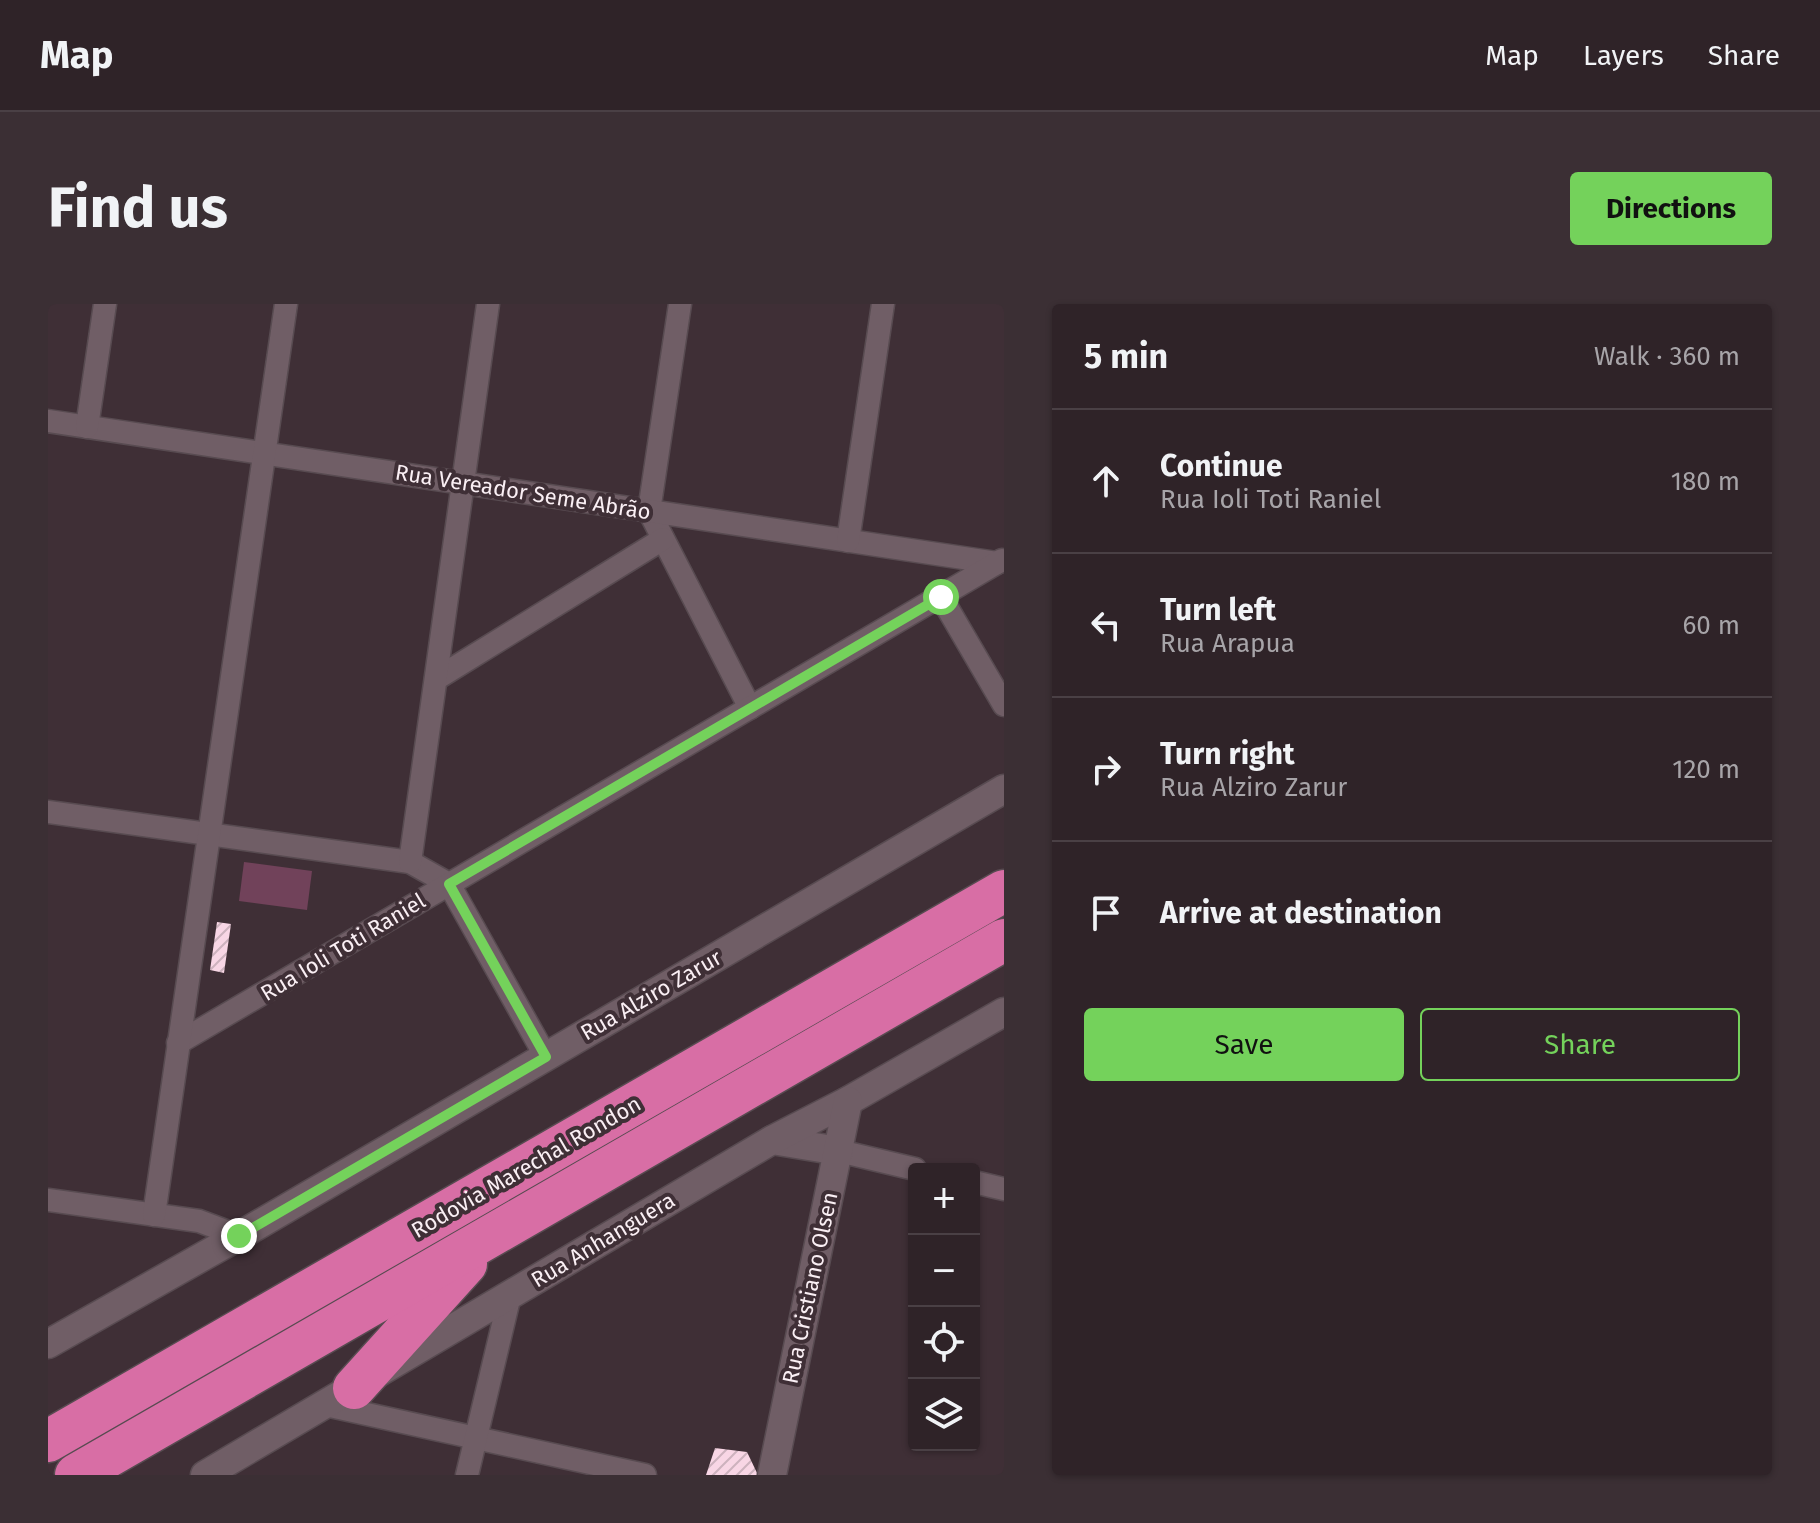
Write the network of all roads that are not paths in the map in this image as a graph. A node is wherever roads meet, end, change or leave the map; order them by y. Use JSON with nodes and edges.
{"nodes":[{"id":1,"x":105,"y":304,"type":"edge"},
{"id":2,"x":286,"y":304,"type":"edge"},
{"id":3,"x":488,"y":304,"type":"edge"},
{"id":4,"x":680,"y":304,"type":"edge"},
{"id":5,"x":883,"y":304,"type":"edge"},
{"id":6,"x":48,"y":421,"type":"edge"},
{"id":7,"x":87,"y":427,"type":"junction"},
{"id":8,"x":265,"y":453,"type":"junction"},
{"id":9,"x":463,"y":483,"type":"junction"},
{"id":10,"x":649,"y":511,"type":"junction"},
{"id":11,"x":663,"y":539,"type":"junction"},
{"id":12,"x":848,"y":541,"type":"junction"},
{"id":13,"x":1001,"y":561,"type":"edge"},
{"id":14,"x":941,"y":597,"type":"junction"},
{"id":15,"x":436,"y":679,"type":"junction"},
{"id":16,"x":1004,"y":705,"type":"edge"},
{"id":17,"x":750,"y":708,"type":"junction"},
{"id":18,"x":1004,"y":789,"type":"edge"},
{"id":19,"x":48,"y":812,"type":"edge"},
{"id":20,"x":209,"y":834,"type":"junction"},
{"id":21,"x":410,"y":862,"type":"junction"},
{"id":22,"x":449,"y":884,"type":"junction"},
{"id":23,"x":1004,"y":891,"type":"edge"},
{"id":24,"x":1004,"y":940,"type":"edge"},
{"id":25,"x":1004,"y":1012,"type":"edge"},
{"id":26,"x":178,"y":1043,"type":"junction"},
{"id":27,"x":546,"y":1057,"type":"junction"},
{"id":28,"x":848,"y":1101,"type":"junction"},
{"id":29,"x":772,"y":1140,"type":"junction"},
{"id":30,"x":839,"y":1151,"type":"junction"},
{"id":31,"x":908,"y":1167,"type":"edge"},
{"id":32,"x":980,"y":1183,"type":"edge"},
{"id":33,"x":1004,"y":1189,"type":"edge"},
{"id":34,"x":48,"y":1200,"type":"edge"},
{"id":35,"x":154,"y":1215,"type":"junction"},
{"id":36,"x":507,"y":1225,"type":"junction"},
{"id":37,"x":239,"y":1236,"type":"junction"},
{"id":38,"x":510,"y":1295,"type":"junction"},
{"id":39,"x":48,"y":1344,"type":"edge"},
{"id":40,"x":338,"y":1396,"type":"junction"},
{"id":41,"x":474,"y":1437,"type":"junction"},
{"id":42,"x":48,"y":1441,"type":"edge"},
{"id":43,"x":76,"y":1475,"type":"edge"},
{"id":44,"x":205,"y":1475,"type":"edge"},
{"id":45,"x":467,"y":1475,"type":"edge"},
{"id":46,"x":645,"y":1475,"type":"edge"},
{"id":47,"x":772,"y":1475,"type":"edge"}],
"edges":[{"from":1,"to":7,"type":"street"},
{"from":2,"to":8,"type":"street"},
{"from":3,"to":9,"type":"street"},
{"from":4,"to":10,"type":"street"},
{"from":5,"to":12,"type":"street"},
{"from":6,"to":7,"type":"street","name":"Rua Vereador Seme Abrão"},
{"from":7,"to":8,"type":"street","name":"Rua Vereador Seme Abrão"},
{"from":8,"to":9,"type":"street","name":"Rua Vereador Seme Abrão"},
{"from":8,"to":20,"type":"street"},
{"from":9,"to":10,"type":"street","name":"Rua Vereador Seme Abrão"},
{"from":9,"to":15,"type":"street"},
{"from":10,"to":11,"type":"street"},
{"from":10,"to":12,"type":"street","name":"Rua Vereador Seme Abrão"},
{"from":11,"to":15,"type":"street"},
{"from":11,"to":17,"type":"street"},
{"from":12,"to":13,"type":"street","name":"Rua Vereador Seme Abrão"},
{"from":13,"to":14,"type":"street","name":"Rua Ioli Toti Raniel"},
{"from":14,"to":16,"type":"street"},
{"from":14,"to":17,"type":"street","name":"Rua Ioli Toti Raniel"},
{"from":15,"to":21,"type":"street"},
{"from":17,"to":22,"type":"street","name":"Rua Ioli Toti Raniel"},
{"from":18,"to":27,"type":"street","name":"Rua Alziro Zarur"},
{"from":19,"to":20,"type":"street"},
{"from":20,"to":21,"type":"street"},
{"from":20,"to":26,"type":"street"},
{"from":21,"to":22,"type":"street"},
{"from":22,"to":26,"type":"street","name":"Rua Ioli Toti Raniel"},
{"from":22,"to":27,"type":"street"},
{"from":23,"to":42,"type":"highway","name":"Rodovia Marechal Rondon"},
{"from":24,"to":36,"type":"highway","name":"Rodovia Marechal Rondon"},
{"from":25,"to":28,"type":"street","name":"Rua Anhanguera"},
{"from":26,"to":35,"type":"street"},
{"from":27,"to":37,"type":"street","name":"Rua Alziro Zarur"},
{"from":28,"to":29,"type":"street","name":"Rua Anhanguera"},
{"from":28,"to":30,"type":"street","name":"Rua Cristiano Olsen"},
{"from":29,"to":30,"type":"street"},
{"from":29,"to":38,"type":"street","name":"Rua Anhanguera"},
{"from":30,"to":31,"type":"street"},
{"from":30,"to":47,"type":"street","name":"Rua Cristiano Olsen"},
{"from":32,"to":33,"type":"street"},
{"from":34,"to":35,"type":"street"},
{"from":35,"to":37,"type":"street"},
{"from":36,"to":40,"type":"highway"},
{"from":36,"to":43,"type":"highway","name":"Rodovia Marechal Rondon"},
{"from":37,"to":39,"type":"street","name":"Rua Alziro Zarur"},
{"from":38,"to":40,"type":"street","name":"Rua Anhanguera"},
{"from":38,"to":41,"type":"street"},
{"from":40,"to":41,"type":"street"},
{"from":40,"to":44,"type":"street","name":"Rua Anhanguera"},
{"from":41,"to":45,"type":"street"},
{"from":41,"to":46,"type":"street"}]}
